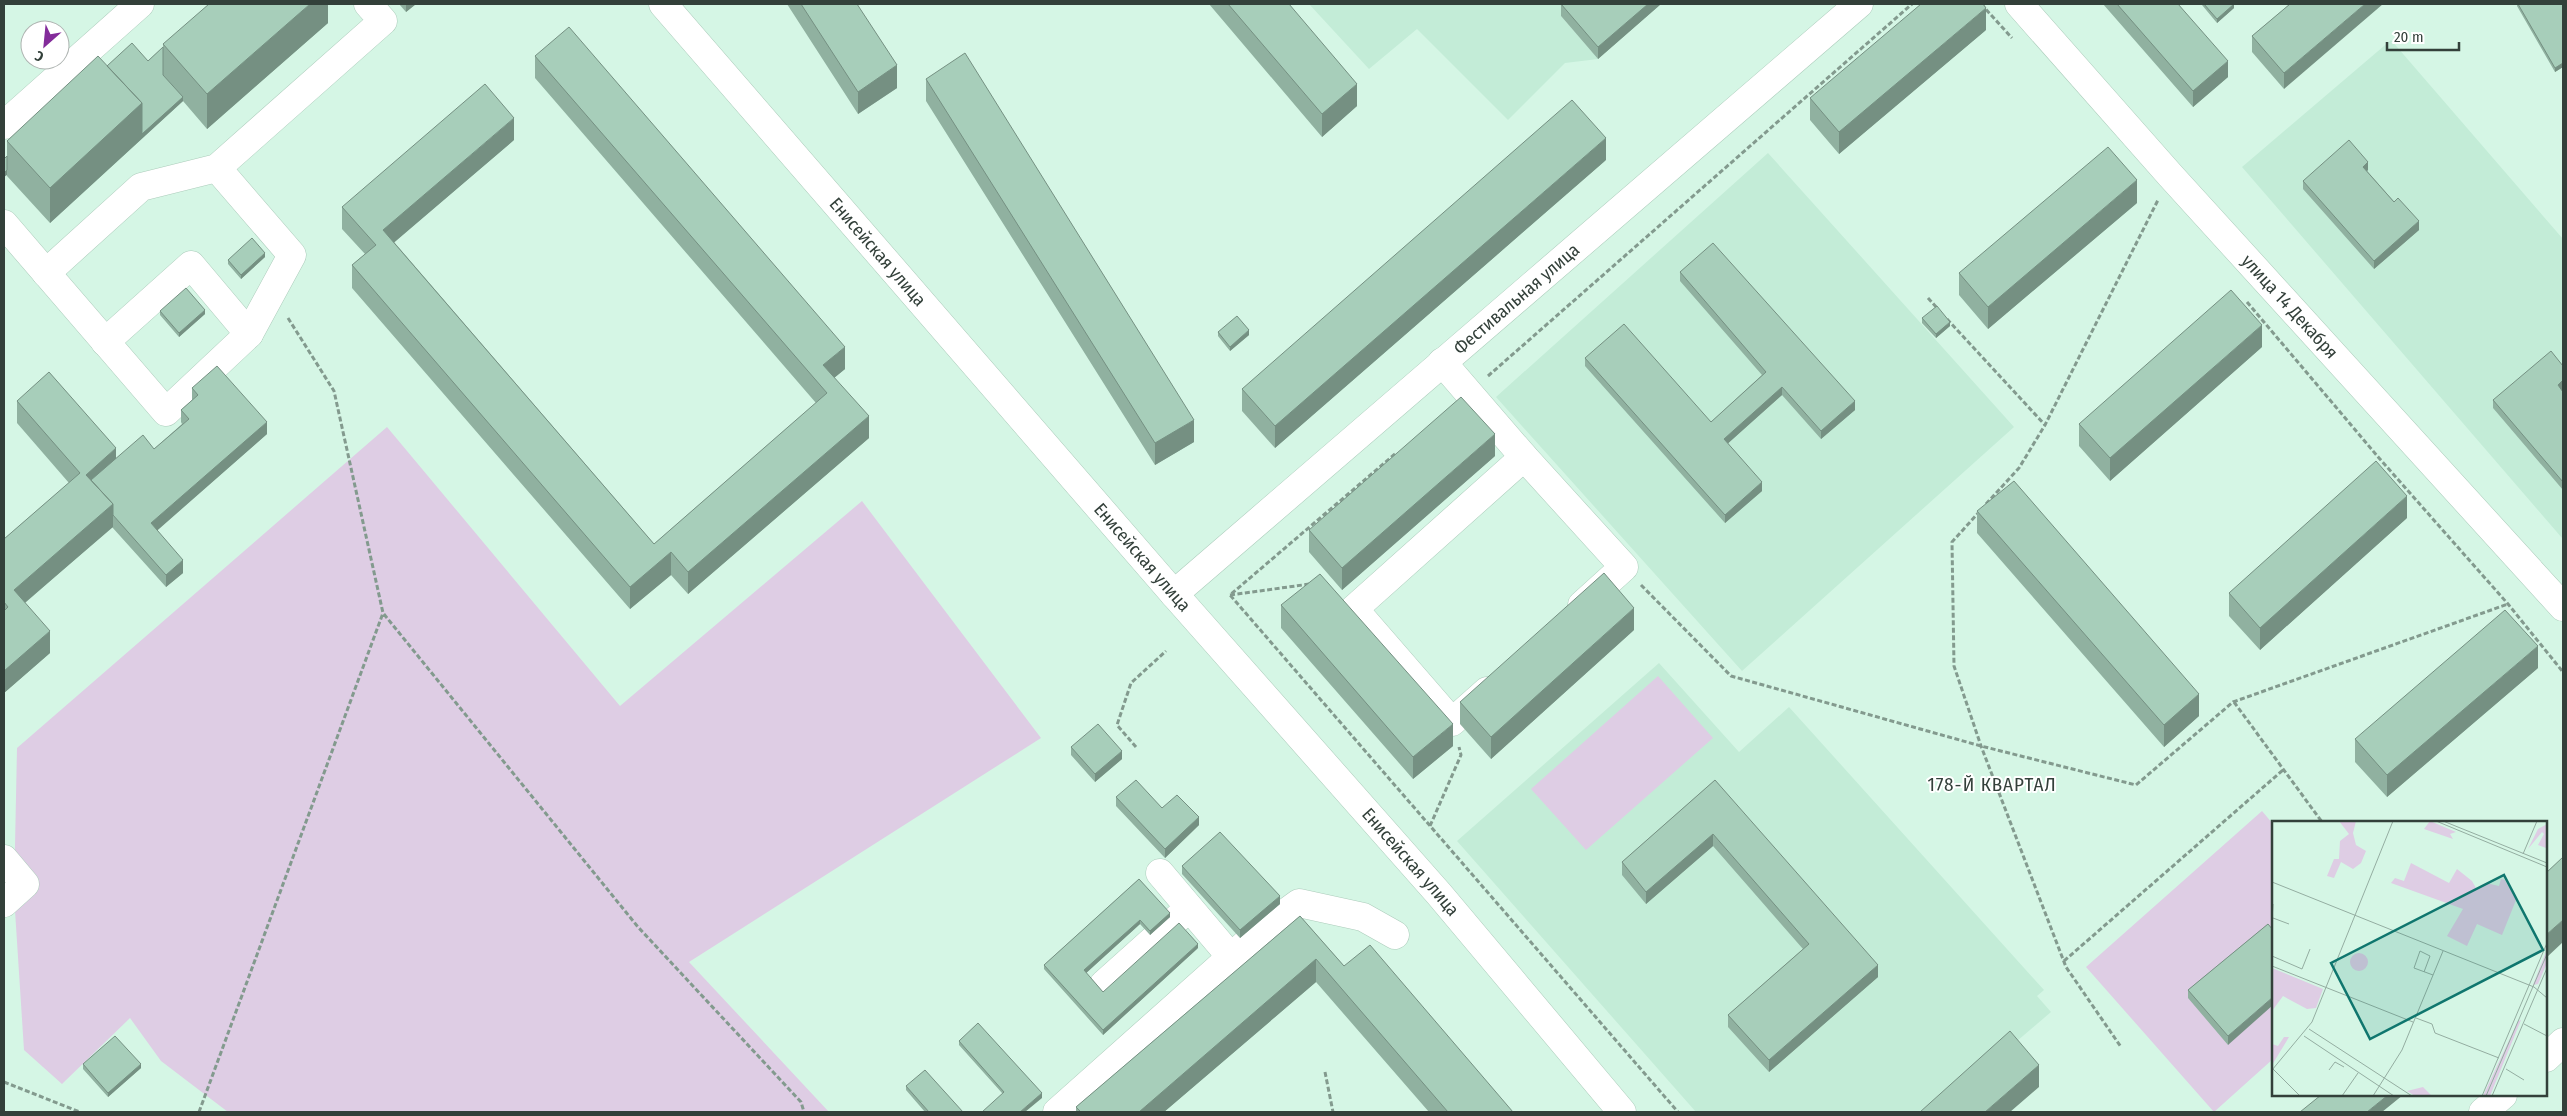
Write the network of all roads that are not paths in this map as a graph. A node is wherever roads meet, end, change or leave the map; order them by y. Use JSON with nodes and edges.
{"nodes":[{"id":1,"x":140,"y":4,"type":"edge"},
{"id":2,"x":368,"y":4,"type":"edge"},
{"id":3,"x":663,"y":4,"type":"edge"},
{"id":4,"x":1860,"y":4,"type":"edge"},
{"id":5,"x":2019,"y":4,"type":"edge"},
{"id":6,"x":4,"y":125,"type":"edge"},
{"id":7,"x":217,"y":168,"type":"junction"},
{"id":8,"x":4,"y":224,"type":"edge"},
{"id":9,"x":46,"y":273,"type":"junction"},
{"id":10,"x":249,"y":334,"type":"junction"},
{"id":11,"x":105,"y":342,"type":"junction"},
{"id":12,"x":1442,"y":362,"type":"junction"},
{"id":13,"x":1524,"y":458,"type":"junction"},
{"id":14,"x":2558,"y":591,"type":"edge"},
{"id":15,"x":1174,"y":594,"type":"junction"},
{"id":16,"x":1567,"y":619,"type":"edge"},
{"id":17,"x":1502,"y":677,"type":"edge"},
{"id":18,"x":4,"y":859,"type":"edge"},
{"id":19,"x":1160,"y":873,"type":"dead end"},
{"id":20,"x":4,"y":903,"type":"edge"},
{"id":21,"x":1189,"y":908,"type":"junction"},
{"id":22,"x":1395,"y":935,"type":"dead end"},
{"id":23,"x":1231,"y":957,"type":"junction"},
{"id":24,"x":1104,"y":984,"type":"dead end"},
{"id":25,"x":2563,"y":1042,"type":"edge"},
{"id":26,"x":2547,"y":1057,"type":"edge"},
{"id":27,"x":2502,"y":1096,"type":"edge"},
{"id":28,"x":1057,"y":1112,"type":"edge"},
{"id":29,"x":1622,"y":1112,"type":"edge"},
{"id":30,"x":2483,"y":1112,"type":"edge"}],
"edges":[{"from":1,"to":6,"type":"street"},
{"from":2,"to":7,"type":"street"},
{"from":3,"to":15,"type":"street","name":"Енисейская улица"},
{"from":4,"to":12,"type":"street","name":"Фестивальная улица"},
{"from":5,"to":14,"type":"street","name":"улица 14 Декабря"},
{"from":7,"to":9,"type":"street"},
{"from":7,"to":10,"type":"street"},
{"from":8,"to":9,"type":"street"},
{"from":9,"to":11,"type":"street"},
{"from":10,"to":11,"type":"street"},
{"from":10,"to":11,"type":"street"},
{"from":12,"to":13,"type":"street"},
{"from":12,"to":15,"type":"street","name":"Фестивальная улица"},
{"from":13,"to":16,"type":"street"},
{"from":13,"to":17,"type":"street"},
{"from":15,"to":29,"type":"street","name":"Енисейская улица"},
{"from":18,"to":20,"type":"street"},
{"from":19,"to":21,"type":"street"},
{"from":21,"to":23,"type":"street"},
{"from":21,"to":24,"type":"street"},
{"from":22,"to":23,"type":"street"},
{"from":23,"to":28,"type":"street"},
{"from":25,"to":26,"type":"street"},
{"from":27,"to":30,"type":"street"}]}
